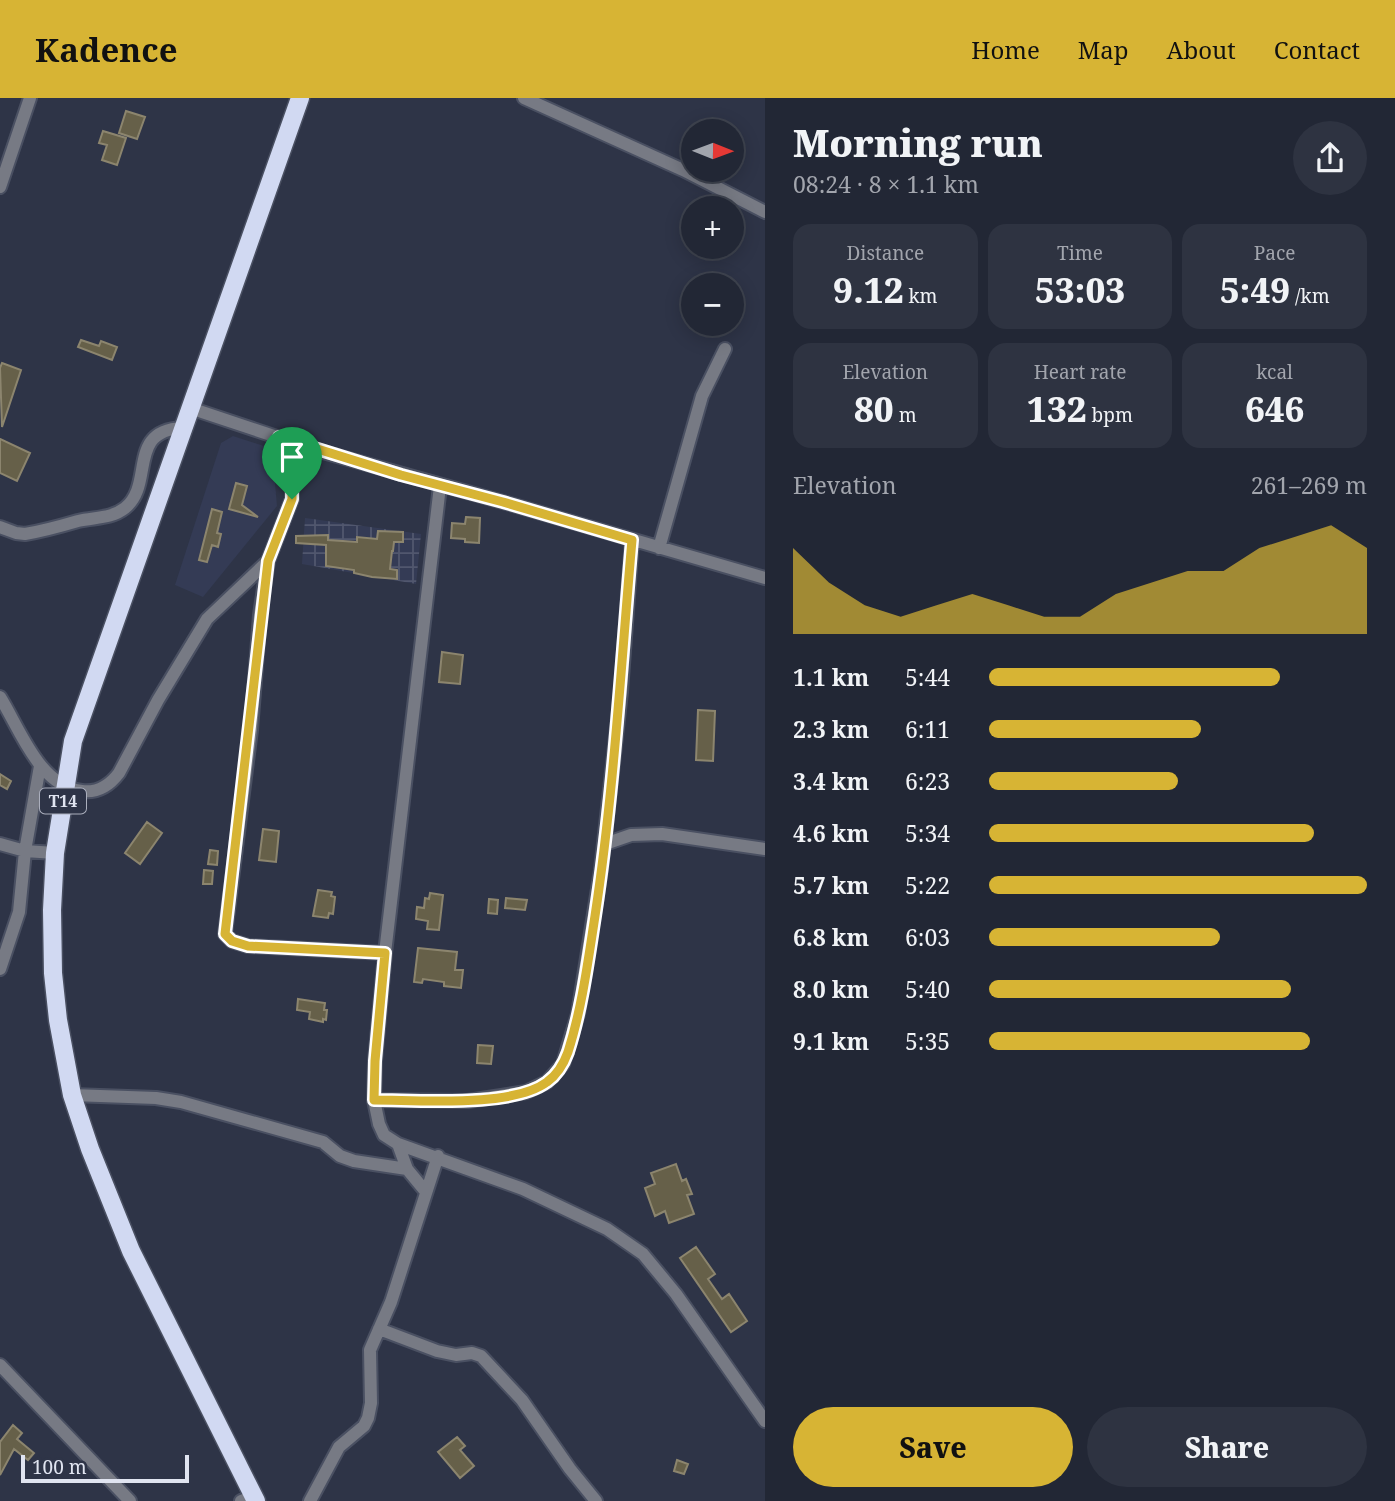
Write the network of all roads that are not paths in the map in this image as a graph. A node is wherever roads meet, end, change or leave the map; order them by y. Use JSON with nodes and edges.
{"nodes":[{"id":1,"x":30,"y":98,"type":"edge"},
{"id":2,"x":300,"y":98,"type":"edge"},
{"id":3,"x":524,"y":98,"type":"edge"},
{"id":4,"x":0,"y":187,"type":"edge"},
{"id":5,"x":765,"y":212,"type":"edge"},
{"id":6,"x":724,"y":349,"type":"dead end"},
{"id":7,"x":190,"y":408,"type":"junction"},
{"id":8,"x":183,"y":428,"type":"junction"},
{"id":9,"x":279,"y":437,"type":"junction"},
{"id":10,"x":440,"y":486,"type":"junction"},
{"id":11,"x":0,"y":527,"type":"edge"},
{"id":12,"x":632,"y":540,"type":"junction"},
{"id":13,"x":659,"y":548,"type":"junction"},
{"id":14,"x":268,"y":561,"type":"junction"},
{"id":15,"x":765,"y":578,"type":"edge"},
{"id":16,"x":0,"y":696,"type":"edge"},
{"id":17,"x":40,"y":765,"type":"junction"},
{"id":18,"x":65,"y":788,"type":"junction"},
{"id":19,"x":0,"y":844,"type":"edge"},
{"id":20,"x":605,"y":844,"type":"junction"},
{"id":21,"x":765,"y":849,"type":"edge"},
{"id":22,"x":25,"y":851,"type":"junction"},
{"id":23,"x":55,"y":853,"type":"junction"},
{"id":24,"x":385,"y":953,"type":"junction"},
{"id":25,"x":0,"y":969,"type":"edge"},
{"id":26,"x":72,"y":1095,"type":"junction"},
{"id":27,"x":374,"y":1100,"type":"junction"},
{"id":28,"x":398,"y":1144,"type":"junction"},
{"id":29,"x":438,"y":1156,"type":"junction"},
{"id":30,"x":407,"y":1168,"type":"junction"},
{"id":31,"x":426,"y":1192,"type":"junction"},
{"id":32,"x":379,"y":1329,"type":"junction"},
{"id":33,"x":0,"y":1365,"type":"edge"},
{"id":34,"x":765,"y":1421,"type":"edge"},
{"id":35,"x":250,"y":1499,"type":"edge"},
{"id":36,"x":130,"y":1501,"type":"edge"},
{"id":37,"x":310,"y":1501,"type":"edge"},
{"id":38,"x":596,"y":1501,"type":"edge"}],
"edges":[{"from":1,"to":4,"type":"street"},
{"from":2,"to":7,"type":"highway","number":"T14"},
{"from":3,"to":5,"type":"street"},
{"from":6,"to":13,"type":"street"},
{"from":7,"to":8,"type":"highway","number":"T14"},
{"from":7,"to":9,"type":"street"},
{"from":8,"to":11,"type":"street"},
{"from":8,"to":18,"type":"highway","number":"T14"},
{"from":9,"to":10,"type":"street"},
{"from":9,"to":14,"type":"street"},
{"from":10,"to":12,"type":"street"},
{"from":10,"to":24,"type":"street"},
{"from":12,"to":13,"type":"street"},
{"from":12,"to":20,"type":"street"},
{"from":13,"to":15,"type":"street"},
{"from":14,"to":18,"type":"street"},
{"from":14,"to":24,"type":"street"},
{"from":16,"to":17,"type":"street"},
{"from":17,"to":18,"type":"street"},
{"from":17,"to":22,"type":"street"},
{"from":18,"to":23,"type":"highway","number":"T14"},
{"from":19,"to":22,"type":"street"},
{"from":20,"to":21,"type":"street"},
{"from":20,"to":27,"type":"street"},
{"from":22,"to":23,"type":"street"},
{"from":22,"to":25,"type":"street"},
{"from":23,"to":26,"type":"highway","number":"T14"},
{"from":24,"to":27,"type":"street"},
{"from":26,"to":30,"type":"street"},
{"from":26,"to":35,"type":"highway","number":"T14"},
{"from":27,"to":28,"type":"street"},
{"from":28,"to":29,"type":"street"},
{"from":28,"to":30,"type":"street"},
{"from":29,"to":31,"type":"street"},
{"from":29,"to":34,"type":"street"},
{"from":30,"to":31,"type":"street"},
{"from":31,"to":32,"type":"street"},
{"from":32,"to":37,"type":"street"},
{"from":32,"to":38,"type":"street"},
{"from":33,"to":36,"type":"street"}]}
